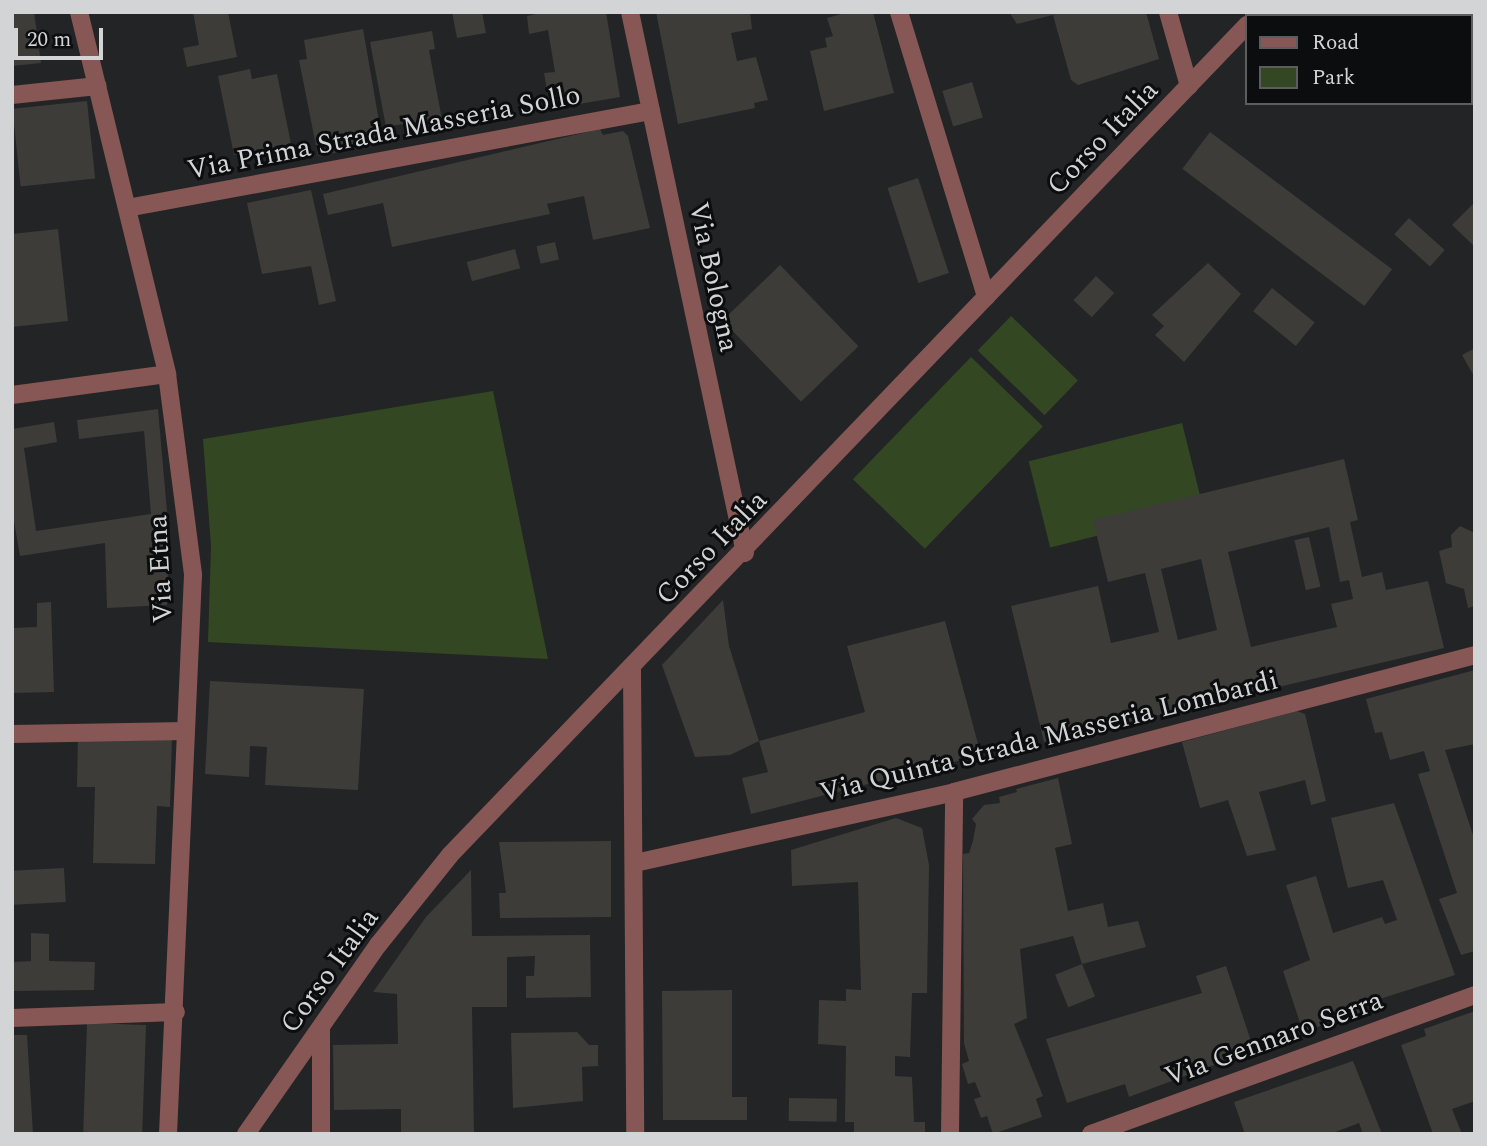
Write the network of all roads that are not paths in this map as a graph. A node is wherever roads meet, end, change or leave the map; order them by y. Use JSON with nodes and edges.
{"nodes":[{"id":1,"x":79,"y":12,"type":"edge"},
{"id":2,"x":630,"y":12,"type":"edge"},
{"id":3,"x":899,"y":12,"type":"edge"},
{"id":4,"x":1168,"y":12,"type":"edge"},
{"id":5,"x":1246,"y":26,"type":"edge"},
{"id":6,"x":98,"y":86,"type":"junction"},
{"id":7,"x":1189,"y":86,"type":"junction"},
{"id":8,"x":12,"y":94,"type":"edge"},
{"id":9,"x":651,"y":111,"type":"junction"},
{"id":10,"x":127,"y":208,"type":"junction"},
{"id":11,"x":986,"y":297,"type":"junction"},
{"id":12,"x":167,"y":374,"type":"junction"},
{"id":13,"x":12,"y":395,"type":"edge"},
{"id":14,"x":745,"y":553,"type":"junction"},
{"id":15,"x":1475,"y":655,"type":"edge"},
{"id":16,"x":632,"y":668,"type":"junction"},
{"id":17,"x":186,"y":731,"type":"junction"},
{"id":18,"x":12,"y":734,"type":"edge"},
{"id":19,"x":954,"y":792,"type":"junction"},
{"id":20,"x":635,"y":863,"type":"junction"},
{"id":21,"x":1475,"y":995,"type":"edge"},
{"id":22,"x":176,"y":1012,"type":"junction"},
{"id":23,"x":12,"y":1018,"type":"edge"},
{"id":24,"x":321,"y":1028,"type":"junction"},
{"id":25,"x":168,"y":1134,"type":"edge"},
{"id":26,"x":246,"y":1134,"type":"edge"},
{"id":27,"x":321,"y":1134,"type":"edge"},
{"id":28,"x":635,"y":1134,"type":"edge"},
{"id":29,"x":950,"y":1134,"type":"edge"},
{"id":30,"x":1091,"y":1134,"type":"edge"}],
"edges":[{"from":1,"to":6,"type":"street","name":"Via Etna"},
{"from":2,"to":9,"type":"street","name":"Via Bologna"},
{"from":3,"to":11,"type":"street"},
{"from":4,"to":7,"type":"street"},
{"from":5,"to":7,"type":"street","name":"Corso Italia"},
{"from":6,"to":8,"type":"street"},
{"from":6,"to":10,"type":"street","name":"Via Etna"},
{"from":7,"to":11,"type":"street","name":"Corso Italia"},
{"from":9,"to":10,"type":"street","name":"Via Prima Strada Masseria Sollo"},
{"from":9,"to":14,"type":"street","name":"Via Bologna"},
{"from":10,"to":12,"type":"street","name":"Via Etna"},
{"from":11,"to":14,"type":"street","name":"Corso Italia"},
{"from":12,"to":13,"type":"street"},
{"from":12,"to":17,"type":"street","name":"Via Etna"},
{"from":14,"to":16,"type":"street","name":"Corso Italia"},
{"from":15,"to":19,"type":"street","name":"Via Quinta Strada Masseria Lombardi"},
{"from":16,"to":20,"type":"street"},
{"from":16,"to":24,"type":"street","name":"Corso Italia"},
{"from":17,"to":18,"type":"street"},
{"from":17,"to":22,"type":"street","name":"Via Etna"},
{"from":19,"to":20,"type":"street","name":"Via Quinta Strada Masseria Lombardi"},
{"from":19,"to":29,"type":"street"},
{"from":20,"to":28,"type":"street"},
{"from":21,"to":30,"type":"street","name":"Via Gennaro Serra"},
{"from":22,"to":23,"type":"street"},
{"from":22,"to":25,"type":"street","name":"Via Etna"},
{"from":24,"to":26,"type":"street","name":"Corso Italia"},
{"from":24,"to":27,"type":"street"}]}
